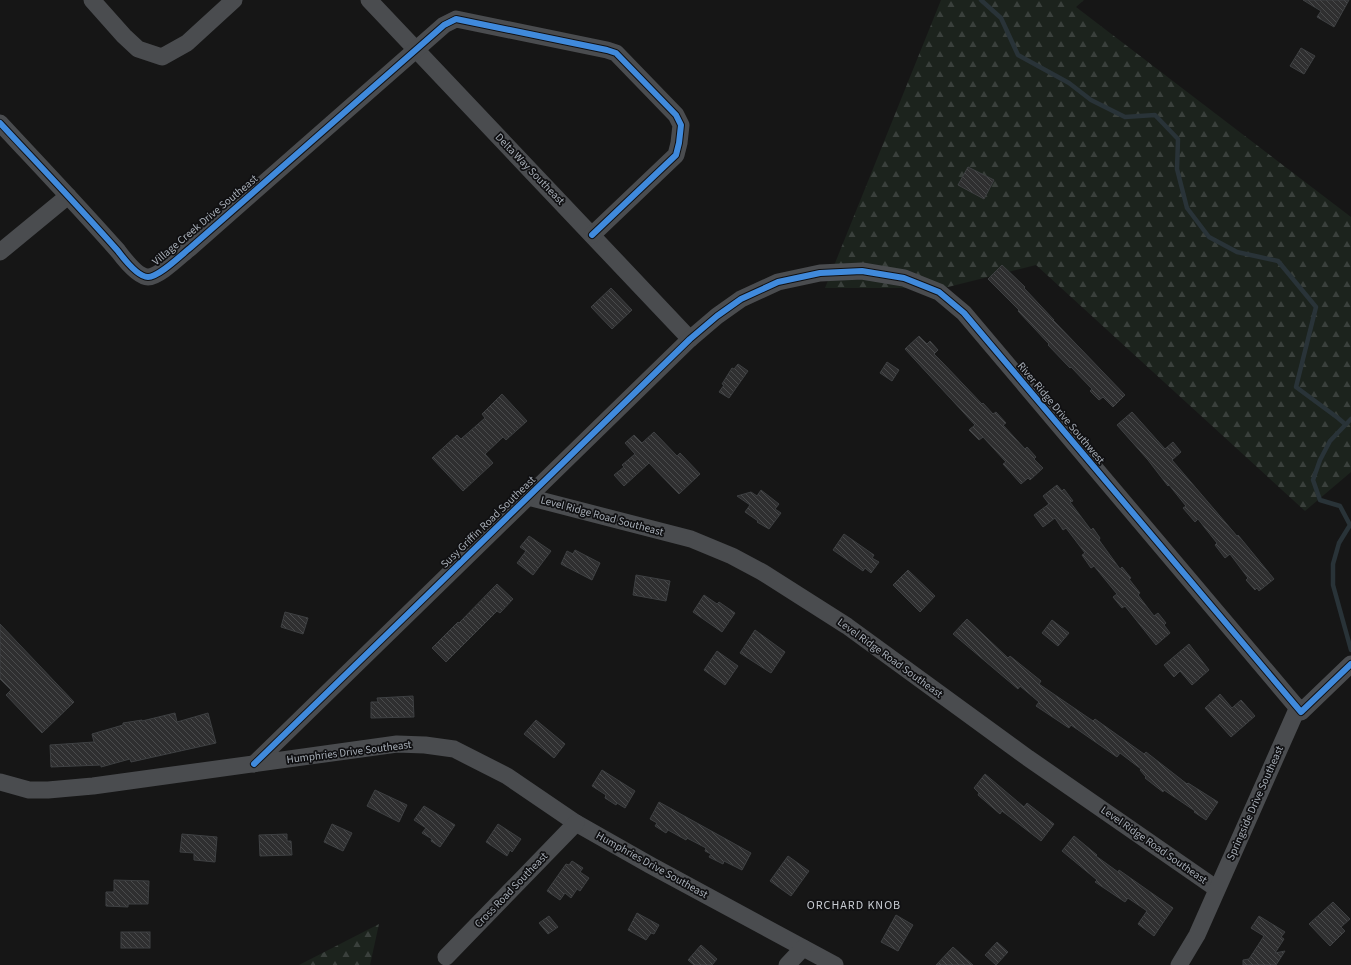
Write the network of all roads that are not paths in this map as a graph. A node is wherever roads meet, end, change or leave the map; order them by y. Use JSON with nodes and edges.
{"nodes":[{"id":1,"x":92,"y":0,"type":"edge"},
{"id":2,"x":234,"y":0,"type":"edge"},
{"id":3,"x":369,"y":0,"type":"edge"},
{"id":4,"x":416,"y":50,"type":"junction"},
{"id":5,"x":0,"y":123,"type":"edge"},
{"id":6,"x":68,"y":196,"type":"junction"},
{"id":7,"x":592,"y":235,"type":"junction"},
{"id":8,"x":0,"y":252,"type":"edge"},
{"id":9,"x":741,"y":299,"type":"joint"},
{"id":10,"x":690,"y":339,"type":"junction"},
{"id":11,"x":528,"y":497,"type":"junction"},
{"id":12,"x":1351,"y":664,"type":"edge"},
{"id":13,"x":1298,"y":707,"type":"junction"},
{"id":14,"x":254,"y":764,"type":"junction"},
{"id":15,"x":0,"y":782,"type":"edge"},
{"id":16,"x":576,"y":823,"type":"junction"},
{"id":17,"x":1217,"y":888,"type":"junction"},
{"id":18,"x":803,"y":948,"type":"junction"},
{"id":19,"x":446,"y":957,"type":"dead end"},
{"id":20,"x":788,"y":965,"type":"edge"},
{"id":21,"x":835,"y":965,"type":"edge"},
{"id":22,"x":1179,"y":965,"type":"edge"}],
"edges":[{"from":1,"to":2,"type":"street"},
{"from":3,"to":4,"type":"street","name":"Delta Way Southeast"},
{"from":4,"to":6,"type":"street","name":"Village Creek Drive Southeast"},
{"from":4,"to":7,"type":"street","name":"Delta Way Southeast"},
{"from":4,"to":7,"type":"street","name":"Village Creek Drive Southeast"},
{"from":5,"to":6,"type":"street","name":"Village Creek Drive Southeast"},
{"from":6,"to":8,"type":"street"},
{"from":7,"to":10,"type":"street","name":"Delta Way Southeast"},
{"from":9,"to":10,"type":"street","name":"Susy Griffin Road Southeast"},
{"from":9,"to":13,"type":"street","name":"River Ridge Drive Southwest"},
{"from":10,"to":11,"type":"street","name":"Susy Griffin Road Southeast"},
{"from":11,"to":14,"type":"street","name":"Susy Griffin Road Southeast"},
{"from":11,"to":17,"type":"street","name":"Level Ridge Road Southeast"},
{"from":12,"to":13,"type":"street"},
{"from":13,"to":17,"type":"street","name":"Springside Drive Southeast"},
{"from":14,"to":15,"type":"street","name":"Humphries Drive Southeast"},
{"from":14,"to":16,"type":"street","name":"Humphries Drive Southeast"},
{"from":16,"to":18,"type":"street","name":"Humphries Drive Southeast"},
{"from":16,"to":19,"type":"street","name":"Cross Road Southeast"},
{"from":17,"to":22,"type":"street","name":"Springside Drive Southeast"},
{"from":18,"to":20,"type":"street"},
{"from":18,"to":21,"type":"street","name":"Humphries Drive Southeast"}]}
